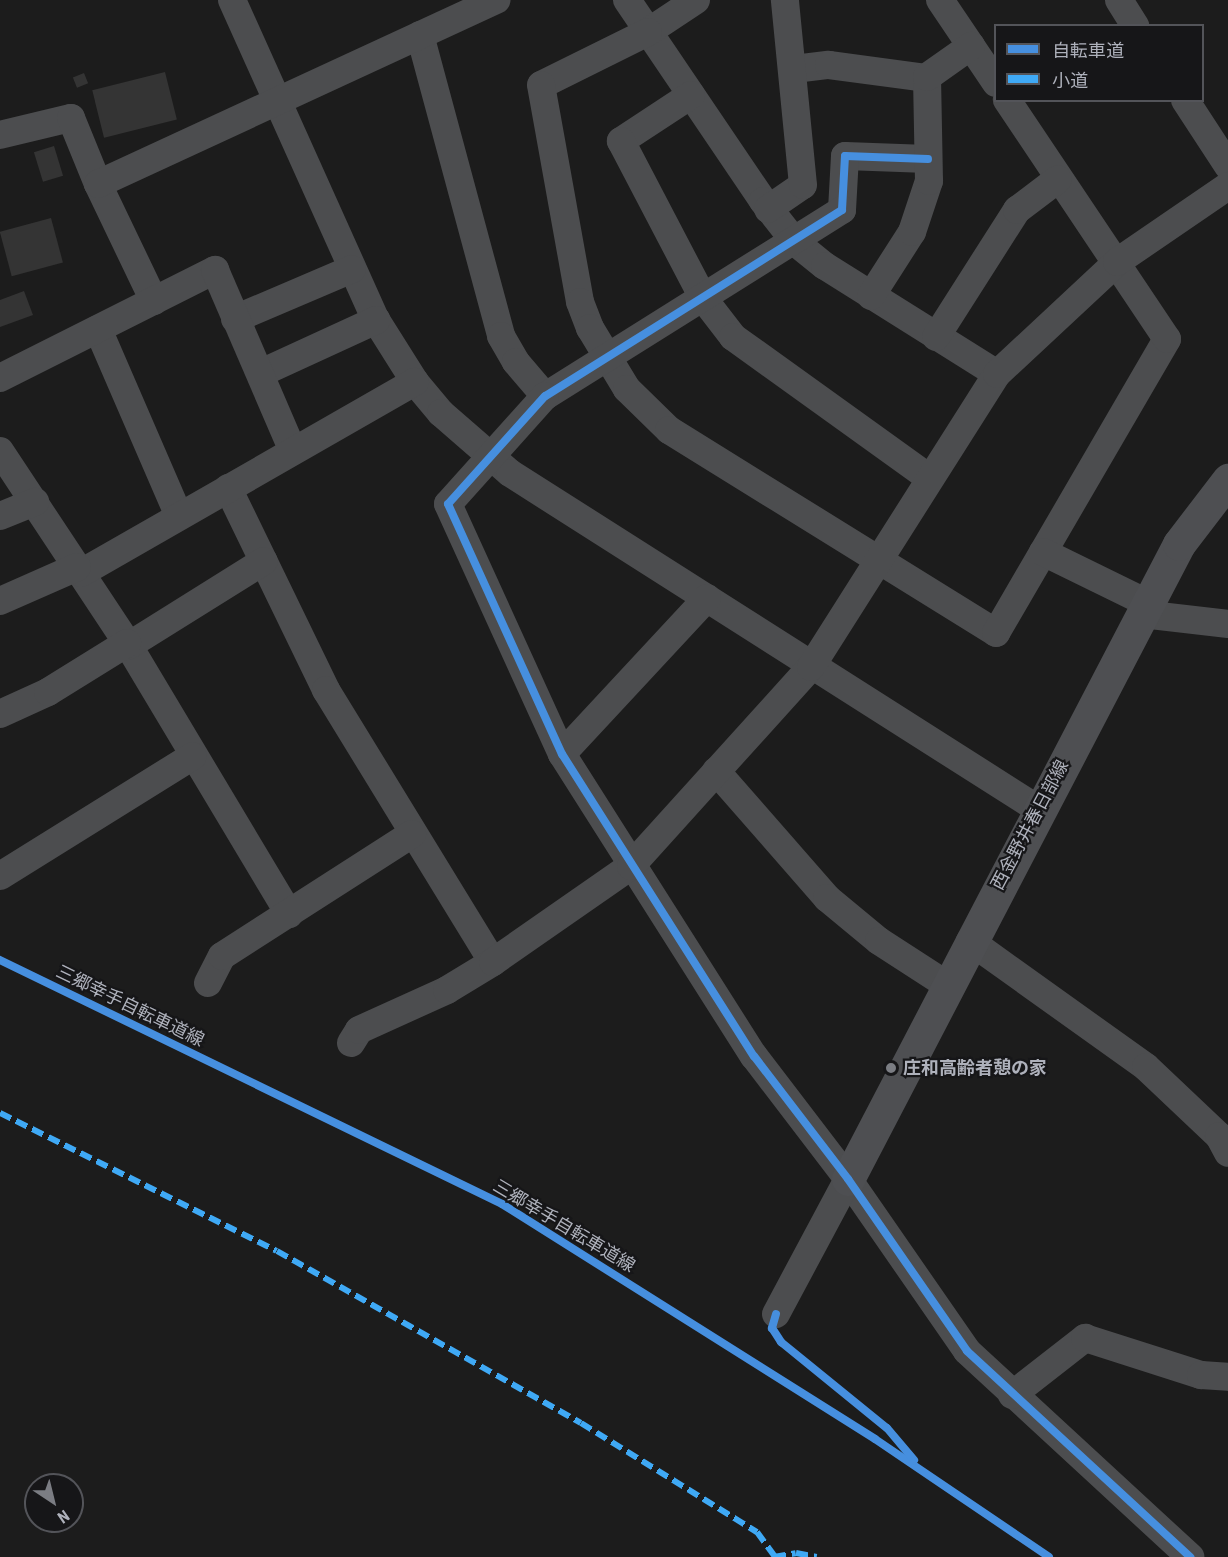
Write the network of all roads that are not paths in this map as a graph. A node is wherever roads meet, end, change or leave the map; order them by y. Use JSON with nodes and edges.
{"nodes":[{"id":1,"x":232,"y":0,"type":"edge"},
{"id":2,"x":497,"y":0,"type":"edge"},
{"id":3,"x":627,"y":0,"type":"edge"},
{"id":4,"x":696,"y":0,"type":"edge"},
{"id":5,"x":785,"y":0,"type":"edge"},
{"id":6,"x":940,"y":0,"type":"edge"},
{"id":7,"x":1119,"y":0,"type":"edge"},
{"id":8,"x":1135,"y":24,"type":"edge"},
{"id":9,"x":648,"y":32,"type":"junction"},
{"id":10,"x":420,"y":35,"type":"junction"},
{"id":11,"x":971,"y":46,"type":"junction"},
{"id":12,"x":794,"y":69,"type":"junction"},
{"id":13,"x":927,"y":78,"type":"junction"},
{"id":14,"x":994,"y":80,"type":"edge"},
{"id":15,"x":691,"y":95,"type":"junction"},
{"id":16,"x":276,"y":101,"type":"junction"},
{"id":17,"x":1008,"y":102,"type":"edge"},
{"id":18,"x":1186,"y":102,"type":"edge"},
{"id":19,"x":0,"y":135,"type":"edge"},
{"id":20,"x":928,"y":159,"type":"junction"},
{"id":21,"x":1228,"y":166,"type":"edge"},
{"id":22,"x":1058,"y":179,"type":"junction"},
{"id":23,"x":98,"y":184,"type":"junction"},
{"id":24,"x":1228,"y":186,"type":"edge"},
{"id":25,"x":768,"y":208,"type":"junction"},
{"id":26,"x":795,"y":242,"type":"junction"},
{"id":27,"x":1117,"y":262,"type":"junction"},
{"id":28,"x":352,"y":269,"type":"junction"},
{"id":29,"x":871,"y":296,"type":"junction"},
{"id":30,"x":703,"y":298,"type":"junction"},
{"id":31,"x":154,"y":301,"type":"junction"},
{"id":32,"x":236,"y":319,"type":"junction"},
{"id":33,"x":376,"y":320,"type":"junction"},
{"id":34,"x":98,"y":329,"type":"junction"},
{"id":35,"x":936,"y":337,"type":"junction"},
{"id":36,"x":606,"y":357,"type":"junction"},
{"id":37,"x":261,"y":373,"type":"junction"},
{"id":38,"x":997,"y":374,"type":"junction"},
{"id":39,"x":0,"y":378,"type":"edge"},
{"id":40,"x":415,"y":382,"type":"junction"},
{"id":41,"x":545,"y":396,"type":"junction"},
{"id":42,"x":0,"y":451,"type":"edge"},
{"id":43,"x":293,"y":451,"type":"junction"},
{"id":44,"x":489,"y":457,"type":"junction"},
{"id":45,"x":929,"y":478,"type":"junction"},
{"id":46,"x":1228,"y":480,"type":"edge"},
{"id":47,"x":228,"y":488,"type":"junction"},
{"id":48,"x":35,"y":502,"type":"junction"},
{"id":49,"x":0,"y":516,"type":"edge"},
{"id":50,"x":179,"y":516,"type":"junction"},
{"id":51,"x":1043,"y":552,"type":"junction"},
{"id":52,"x":881,"y":560,"type":"junction"},
{"id":53,"x":264,"y":561,"type":"junction"},
{"id":54,"x":79,"y":570,"type":"junction"},
{"id":55,"x":707,"y":598,"type":"junction"},
{"id":56,"x":0,"y":601,"type":"edge"},
{"id":57,"x":1145,"y":608,"type":"junction"},
{"id":58,"x":1228,"y":624,"type":"edge"},
{"id":59,"x":128,"y":644,"type":"junction"},
{"id":60,"x":811,"y":666,"type":"junction"},
{"id":61,"x":0,"y":714,"type":"edge"},
{"id":62,"x":562,"y":754,"type":"junction"},
{"id":63,"x":193,"y":756,"type":"junction"},
{"id":64,"x":716,"y":771,"type":"junction"},
{"id":65,"x":1038,"y":809,"type":"junction"},
{"id":66,"x":412,"y":834,"type":"junction"},
{"id":67,"x":631,"y":866,"type":"junction"},
{"id":68,"x":0,"y":876,"type":"edge"},
{"id":69,"x":289,"y":914,"type":"junction"},
{"id":70,"x":970,"y":940,"type":"junction"},
{"id":71,"x":493,"y":962,"type":"junction"},
{"id":72,"x":208,"y":982,"type":"dead end"},
{"id":73,"x":948,"y":985,"type":"junction"},
{"id":74,"x":351,"y":1043,"type":"dead end"},
{"id":75,"x":1228,"y":1153,"type":"edge"},
{"id":76,"x":848,"y":1179,"type":"junction"},
{"id":77,"x":776,"y":1314,"type":"dead end"},
{"id":78,"x":1228,"y":1377,"type":"edge"},
{"id":79,"x":1012,"y":1395,"type":"junction"},
{"id":80,"x":1190,"y":1557,"type":"edge"}],
"edges":[{"from":1,"to":16,"type":"street"},
{"from":2,"to":10,"type":"street"},
{"from":3,"to":9,"type":"street"},
{"from":4,"to":9,"type":"street"},
{"from":5,"to":12,"type":"street"},
{"from":6,"to":11,"type":"street"},
{"from":7,"to":8,"type":"street"},
{"from":9,"to":15,"type":"street"},
{"from":9,"to":36,"type":"street"},
{"from":10,"to":16,"type":"street"},
{"from":10,"to":41,"type":"street"},
{"from":11,"to":13,"type":"street"},
{"from":11,"to":14,"type":"street"},
{"from":12,"to":13,"type":"street"},
{"from":12,"to":25,"type":"street"},
{"from":13,"to":20,"type":"street"},
{"from":15,"to":25,"type":"street"},
{"from":15,"to":30,"type":"street"},
{"from":16,"to":23,"type":"street"},
{"from":16,"to":28,"type":"street"},
{"from":17,"to":22,"type":"street"},
{"from":18,"to":21,"type":"street"},
{"from":19,"to":23,"type":"street"},
{"from":20,"to":26,"type":"street"},
{"from":20,"to":29,"type":"street"},
{"from":22,"to":27,"type":"street"},
{"from":22,"to":35,"type":"street"},
{"from":23,"to":31,"type":"street"},
{"from":24,"to":27,"type":"street"},
{"from":25,"to":26,"type":"street"},
{"from":26,"to":29,"type":"street"},
{"from":26,"to":30,"type":"street"},
{"from":27,"to":38,"type":"street"},
{"from":27,"to":51,"type":"street"},
{"from":28,"to":32,"type":"street"},
{"from":28,"to":33,"type":"street"},
{"from":29,"to":35,"type":"street"},
{"from":30,"to":36,"type":"street"},
{"from":30,"to":45,"type":"street"},
{"from":31,"to":32,"type":"street"},
{"from":31,"to":34,"type":"street"},
{"from":32,"to":37,"type":"street"},
{"from":33,"to":37,"type":"street"},
{"from":33,"to":40,"type":"street"},
{"from":34,"to":39,"type":"street"},
{"from":34,"to":50,"type":"street"},
{"from":35,"to":38,"type":"street"},
{"from":36,"to":41,"type":"street"},
{"from":36,"to":52,"type":"street"},
{"from":37,"to":43,"type":"street"},
{"from":38,"to":45,"type":"street"},
{"from":40,"to":43,"type":"street"},
{"from":40,"to":44,"type":"street"},
{"from":41,"to":44,"type":"street"},
{"from":42,"to":48,"type":"street"},
{"from":43,"to":47,"type":"street"},
{"from":44,"to":55,"type":"street"},
{"from":44,"to":62,"type":"street"},
{"from":45,"to":52,"type":"street"},
{"from":46,"to":57,"type":"main road","name":"西金野井春日部線"},
{"from":47,"to":50,"type":"street"},
{"from":47,"to":53,"type":"street"},
{"from":48,"to":49,"type":"street"},
{"from":48,"to":54,"type":"street"},
{"from":50,"to":54,"type":"street"},
{"from":51,"to":52,"type":"street"},
{"from":51,"to":57,"type":"street"},
{"from":52,"to":60,"type":"street"},
{"from":53,"to":59,"type":"street"},
{"from":53,"to":66,"type":"street"},
{"from":54,"to":56,"type":"street"},
{"from":54,"to":59,"type":"street"},
{"from":55,"to":60,"type":"street"},
{"from":55,"to":62,"type":"street"},
{"from":57,"to":58,"type":"street"},
{"from":57,"to":65,"type":"main road","name":"西金野井春日部線"},
{"from":59,"to":61,"type":"street"},
{"from":59,"to":63,"type":"street"},
{"from":60,"to":64,"type":"street"},
{"from":60,"to":65,"type":"street"},
{"from":62,"to":67,"type":"street"},
{"from":63,"to":68,"type":"street"},
{"from":63,"to":69,"type":"street"},
{"from":64,"to":67,"type":"street"},
{"from":64,"to":73,"type":"street"},
{"from":65,"to":70,"type":"main road","name":"西金野井春日部線"},
{"from":66,"to":69,"type":"street"},
{"from":66,"to":71,"type":"street"},
{"from":67,"to":71,"type":"street"},
{"from":67,"to":76,"type":"street"},
{"from":69,"to":72,"type":"street"},
{"from":70,"to":73,"type":"main road","name":"西金野井春日部線"},
{"from":70,"to":75,"type":"street"},
{"from":71,"to":74,"type":"street"},
{"from":73,"to":76,"type":"main road","name":"西金野井春日部線"},
{"from":76,"to":77,"type":"street"},
{"from":76,"to":79,"type":"street"},
{"from":78,"to":79,"type":"street"},
{"from":79,"to":80,"type":"street"}]}
